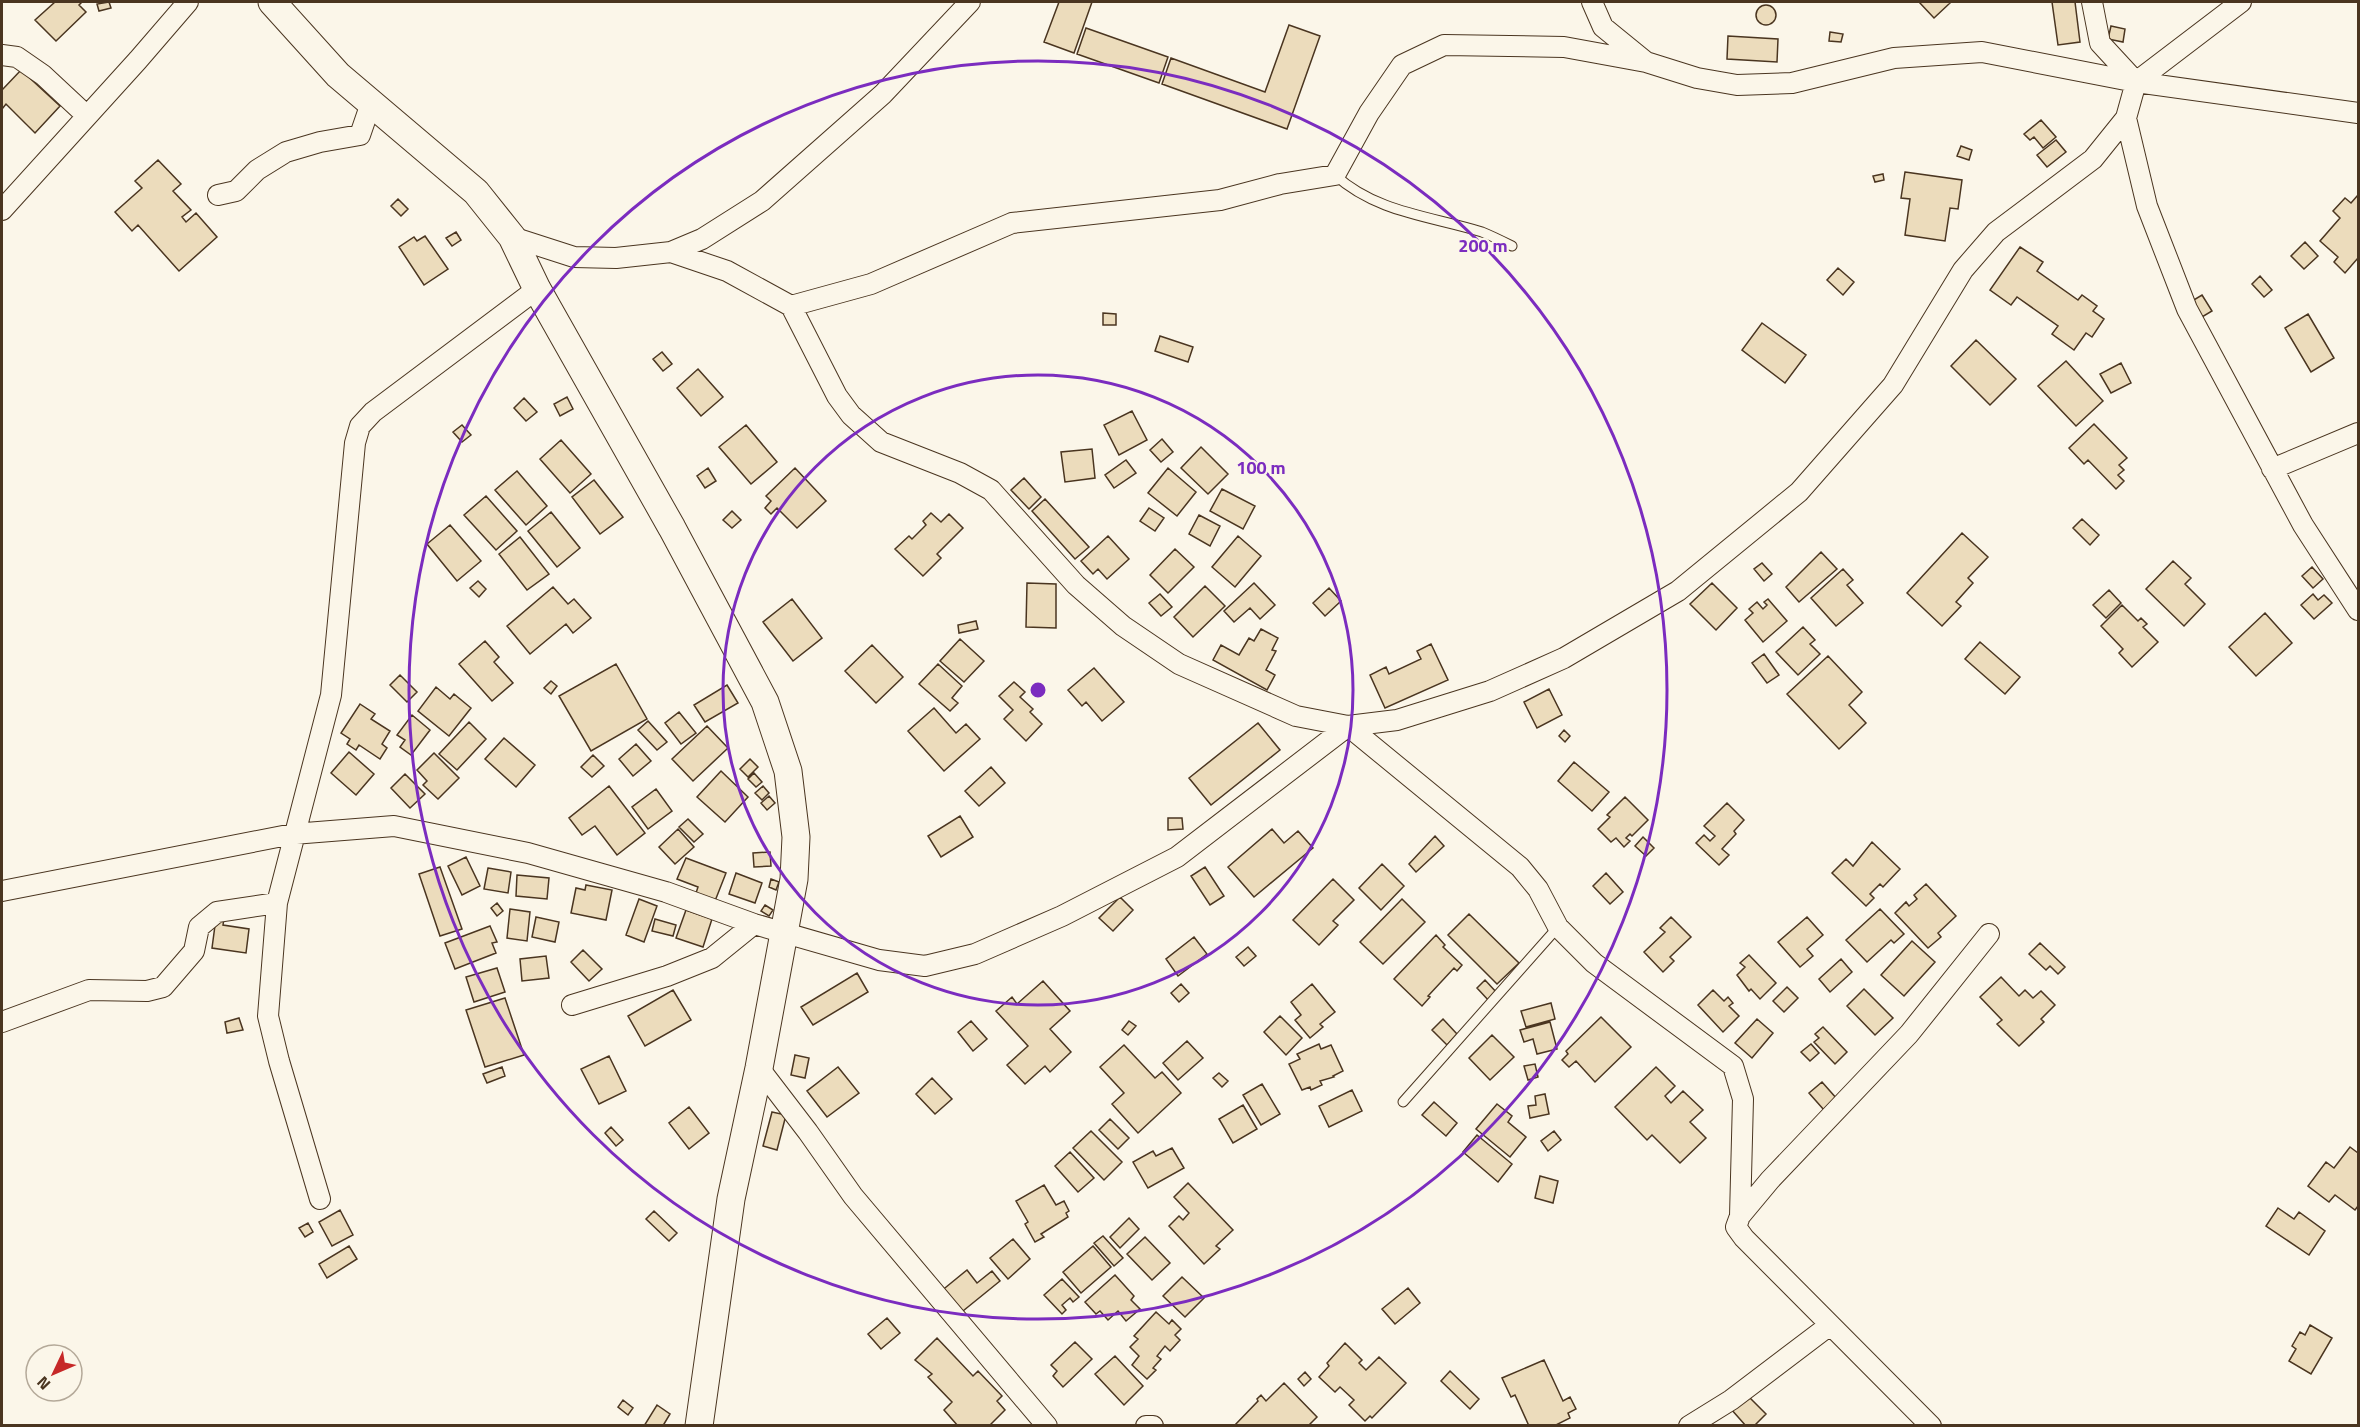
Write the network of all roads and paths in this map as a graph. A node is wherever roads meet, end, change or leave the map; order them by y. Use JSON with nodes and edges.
{"nodes":[{"id":1,"x":188,"y":2,"type":"edge"},
{"id":2,"x":272,"y":2,"type":"edge"},
{"id":3,"x":970,"y":2,"type":"edge"},
{"id":4,"x":1592,"y":2,"type":"edge"},
{"id":5,"x":2092,"y":2,"type":"edge"},
{"id":6,"x":2241,"y":2,"type":"edge"},
{"id":7,"x":2,"y":55,"type":"edge"},
{"id":8,"x":1646,"y":62,"type":"junction"},
{"id":9,"x":2136,"y":82,"type":"junction"},
{"id":10,"x":371,"y":103,"type":"junction"},
{"id":11,"x":2358,"y":113,"type":"edge"},
{"id":12,"x":87,"y":116,"type":"junction"},
{"id":13,"x":2126,"y":118,"type":"junction"},
{"id":14,"x":1335,"y":175,"type":"junction"},
{"id":15,"x":218,"y":195,"type":"dead end"},
{"id":16,"x":2,"y":210,"type":"edge"},
{"id":17,"x":512,"y":237,"type":"junction"},
{"id":18,"x":1512,"y":246,"type":"dead end"},
{"id":19,"x":670,"y":252,"type":"junction"},
{"id":20,"x":537,"y":289,"type":"junction"},
{"id":21,"x":791,"y":306,"type":"junction"},
{"id":22,"x":2358,"y":433,"type":"edge"},
{"id":23,"x":2272,"y":469,"type":"junction"},
{"id":24,"x":2358,"y":610,"type":"edge"},
{"id":25,"x":1347,"y":726,"type":"junction"},
{"id":26,"x":293,"y":834,"type":"junction"},
{"id":27,"x":2,"y":891,"type":"edge"},
{"id":28,"x":277,"y":903,"type":"junction"},
{"id":29,"x":754,"y":924,"type":"junction"},
{"id":30,"x":1558,"y":927,"type":"junction"},
{"id":31,"x":786,"y":932,"type":"junction"},
{"id":32,"x":1989,"y":934,"type":"dead end"},
{"id":33,"x":572,"y":1005,"type":"dead end"},
{"id":34,"x":2,"y":1022,"type":"edge"},
{"id":35,"x":759,"y":1068,"type":"junction"},
{"id":36,"x":1403,"y":1102,"type":"dead end"},
{"id":37,"x":320,"y":1198,"type":"dead end"},
{"id":38,"x":1740,"y":1216,"type":"junction"},
{"id":39,"x":1830,"y":1325,"type":"junction"},
{"id":40,"x":699,"y":1425,"type":"edge"},
{"id":41,"x":1047,"y":1425,"type":"edge"},
{"id":42,"x":1146,"y":1425,"type":"edge"},
{"id":43,"x":1153,"y":1425,"type":"edge"},
{"id":44,"x":1689,"y":1425,"type":"edge"},
{"id":45,"x":1931,"y":1425,"type":"edge"}],
"edges":[{"from":1,"to":12,"type":"street"},
{"from":2,"to":10,"type":"street"},
{"from":3,"to":19,"type":"street"},
{"from":4,"to":8,"type":"street"},
{"from":5,"to":9,"type":"street"},
{"from":6,"to":9,"type":"street"},
{"from":7,"to":12,"type":"street"},
{"from":8,"to":9,"type":"street"},
{"from":8,"to":14,"type":"street"},
{"from":9,"to":11,"type":"street"},
{"from":9,"to":13,"type":"street"},
{"from":10,"to":15,"type":"street"},
{"from":10,"to":17,"type":"street"},
{"from":12,"to":16,"type":"street"},
{"from":13,"to":23,"type":"street"},
{"from":13,"to":25,"type":"street"},
{"from":14,"to":18,"type":"lane"},
{"from":14,"to":21,"type":"street"},
{"from":17,"to":19,"type":"street"},
{"from":17,"to":20,"type":"street"},
{"from":19,"to":21,"type":"street"},
{"from":20,"to":26,"type":"street"},
{"from":20,"to":31,"type":"street"},
{"from":21,"to":25,"type":"street"},
{"from":22,"to":23,"type":"street"},
{"from":23,"to":24,"type":"street"},
{"from":25,"to":30,"type":"street"},
{"from":25,"to":31,"type":"street"},
{"from":26,"to":27,"type":"street"},
{"from":26,"to":28,"type":"street"},
{"from":26,"to":29,"type":"street"},
{"from":28,"to":34,"type":"street"},
{"from":28,"to":37,"type":"street"},
{"from":29,"to":31,"type":"street"},
{"from":29,"to":33,"type":"street"},
{"from":30,"to":36,"type":"lane"},
{"from":30,"to":38,"type":"street"},
{"from":31,"to":35,"type":"street"},
{"from":32,"to":38,"type":"street"},
{"from":35,"to":40,"type":"street"},
{"from":35,"to":41,"type":"street"},
{"from":38,"to":39,"type":"street"},
{"from":39,"to":44,"type":"street"},
{"from":39,"to":45,"type":"street"},
{"from":42,"to":43,"type":"street"}]}
